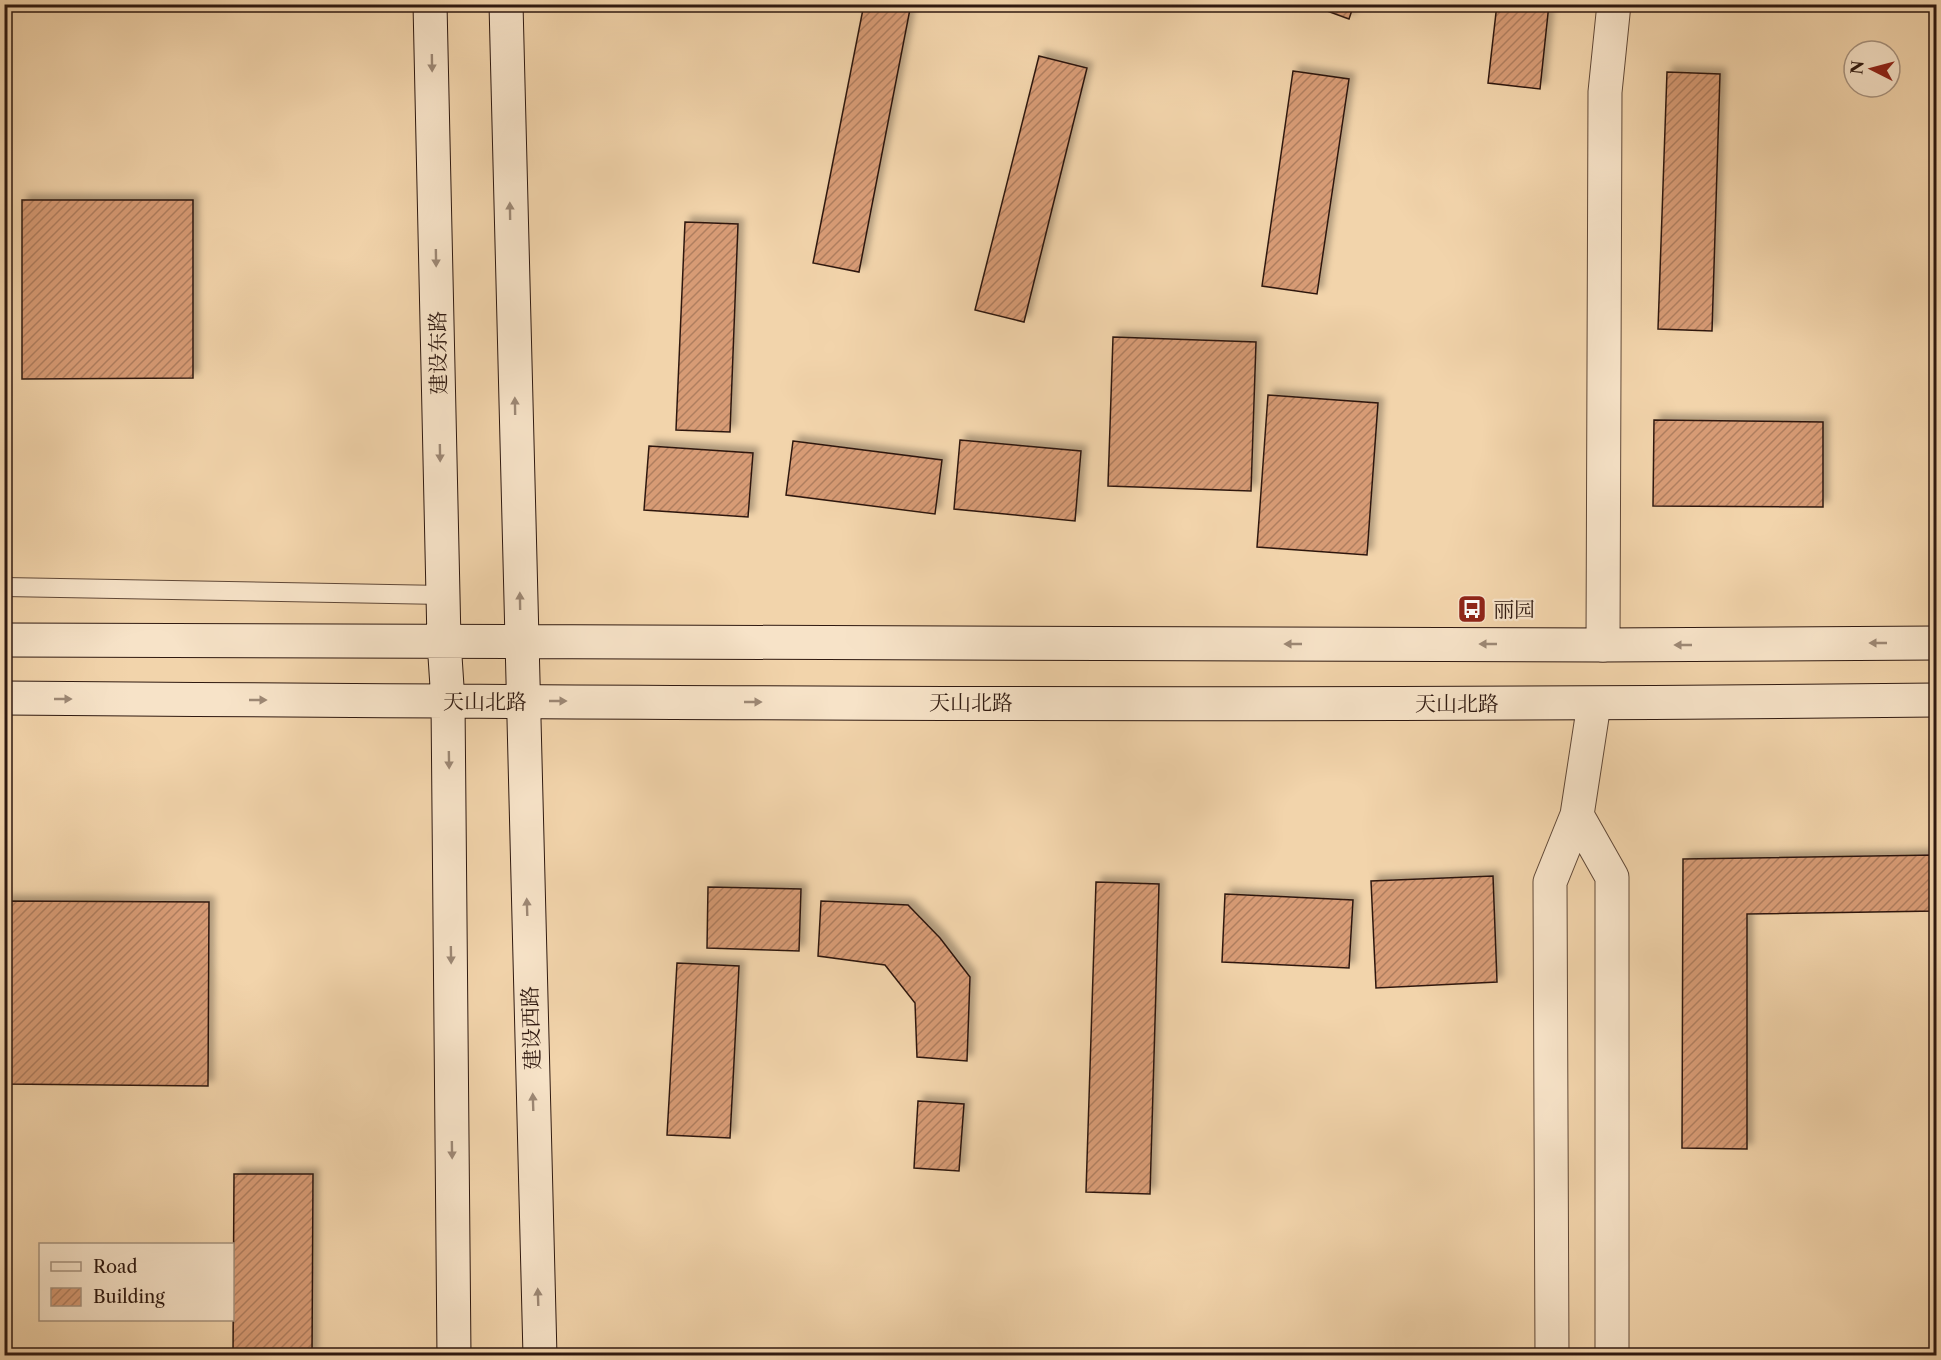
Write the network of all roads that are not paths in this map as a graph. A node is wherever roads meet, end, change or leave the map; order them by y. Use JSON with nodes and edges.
{"nodes":[{"id":1,"x":430,"y":4,"type":"edge"},
{"id":2,"x":506,"y":4,"type":"edge"},
{"id":3,"x":1614,"y":4,"type":"edge"},
{"id":4,"x":4,"y":587,"type":"edge"},
{"id":5,"x":443,"y":595,"type":"junction"},
{"id":6,"x":4,"y":640,"type":"edge"},
{"id":7,"x":444,"y":641,"type":"junction"},
{"id":8,"x":520,"y":641,"type":"junction"},
{"id":9,"x":1936,"y":643,"type":"edge"},
{"id":10,"x":1603,"y":645,"type":"junction"},
{"id":11,"x":4,"y":698,"type":"edge"},
{"id":12,"x":1936,"y":700,"type":"edge"},
{"id":13,"x":522,"y":701,"type":"junction"},
{"id":14,"x":448,"y":702,"type":"junction"},
{"id":15,"x":1594,"y":704,"type":"junction"},
{"id":16,"x":1577,"y":815,"type":"junction"},
{"id":17,"x":454,"y":1356,"type":"edge"},
{"id":18,"x":540,"y":1356,"type":"edge"},
{"id":19,"x":1552,"y":1356,"type":"edge"},
{"id":20,"x":1612,"y":1356,"type":"edge"}],
"edges":[{"from":1,"to":5,"type":"main road","name":"建设东路","one_way":true},
{"from":8,"to":2,"type":"main road","one_way":true},
{"from":3,"to":10,"type":"main road"},
{"from":4,"to":5,"type":"lane"},
{"from":5,"to":7,"type":"main road","name":"建设东路"},
{"from":6,"to":7,"type":"main road"},
{"from":7,"to":8,"type":"main road"},
{"from":7,"to":14,"type":"main road","name":"建设东路"},
{"from":10,"to":8,"type":"main road","one_way":true},
{"from":8,"to":13,"type":"main road"},
{"from":9,"to":10,"type":"main road","one_way":true},
{"from":11,"to":14,"type":"main road","name":"天山北路","one_way":true},
{"from":12,"to":15,"type":"main road","name":"天山北路"},
{"from":13,"to":14,"type":"main road","name":"天山北路"},
{"from":13,"to":15,"type":"main road","name":"天山北路","one_way":true},
{"from":18,"to":13,"type":"main road","name":"建设西路","one_way":true},
{"from":14,"to":17,"type":"main road","one_way":true},
{"from":15,"to":16,"type":"main road"},
{"from":16,"to":19,"type":"main road"},
{"from":16,"to":20,"type":"main road"}]}
